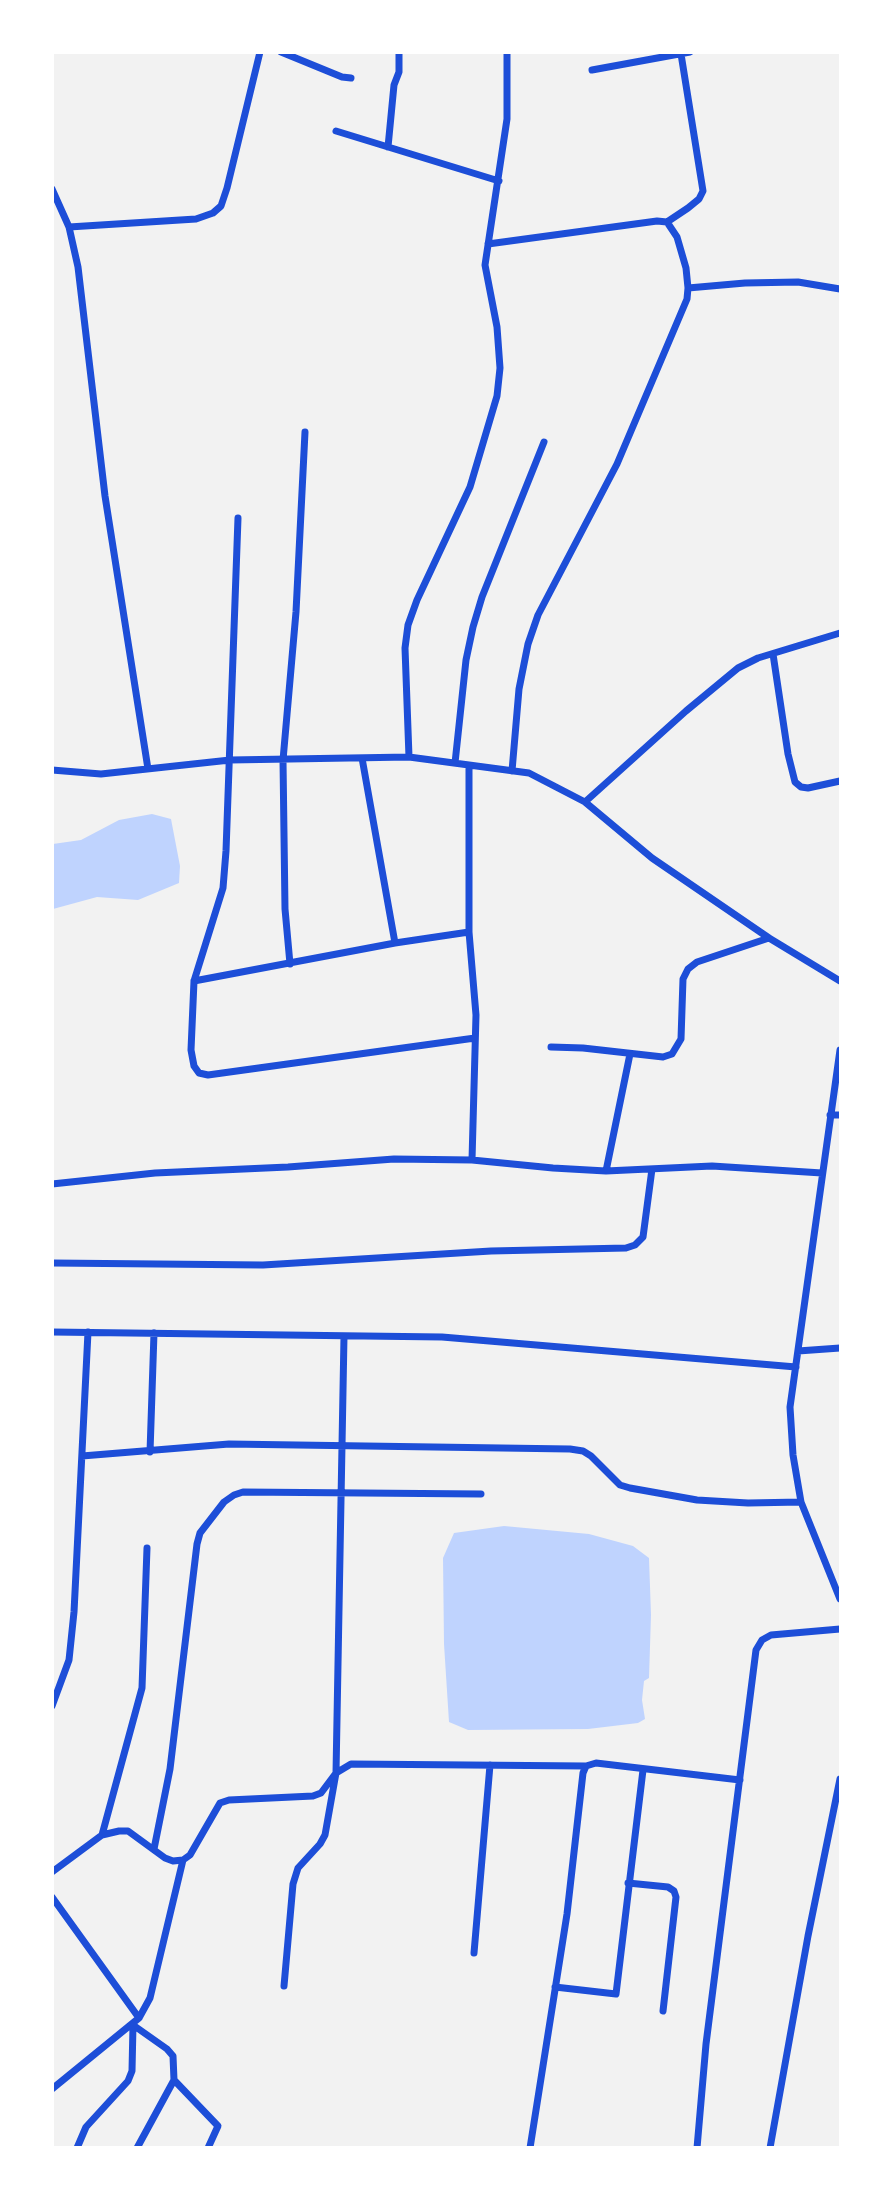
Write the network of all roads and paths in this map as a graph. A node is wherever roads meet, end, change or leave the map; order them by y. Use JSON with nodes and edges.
{"nodes":[{"id":1,"x":260,"y":52,"type":"edge"},
{"id":2,"x":281,"y":52,"type":"edge"},
{"id":3,"x":399,"y":52,"type":"edge"},
{"id":4,"x":507,"y":52,"type":"edge"},
{"id":5,"x":690,"y":52,"type":"edge"},
{"id":6,"x":681,"y":54,"type":"edge"},
{"id":7,"x":592,"y":70,"type":"dead end"},
{"id":8,"x":351,"y":78,"type":"dead end"},
{"id":9,"x":336,"y":131,"type":"dead end"},
{"id":10,"x":387,"y":147,"type":"junction"},
{"id":11,"x":499,"y":181,"type":"junction"},
{"id":12,"x":52,"y":189,"type":"edge"},
{"id":13,"x":667,"y":222,"type":"junction"},
{"id":14,"x":69,"y":227,"type":"junction"},
{"id":15,"x":488,"y":244,"type":"junction"},
{"id":16,"x":688,"y":288,"type":"junction"},
{"id":17,"x":841,"y":289,"type":"edge"},
{"id":18,"x":305,"y":432,"type":"dead end"},
{"id":19,"x":544,"y":442,"type":"dead end"},
{"id":20,"x":237,"y":518,"type":"dead end"},
{"id":21,"x":841,"y":633,"type":"edge"},
{"id":22,"x":774,"y":653,"type":"junction"},
{"id":23,"x":409,"y":757,"type":"junction"},
{"id":24,"x":362,"y":758,"type":"junction"},
{"id":25,"x":230,"y":760,"type":"junction"},
{"id":26,"x":283,"y":760,"type":"junction"},
{"id":27,"x":455,"y":763,"type":"junction"},
{"id":28,"x":469,"y":765,"type":"junction"},
{"id":29,"x":148,"y":769,"type":"junction"},
{"id":30,"x":52,"y":770,"type":"edge"},
{"id":31,"x":512,"y":771,"type":"junction"},
{"id":32,"x":841,"y":781,"type":"edge"},
{"id":33,"x":585,"y":802,"type":"junction"},
{"id":34,"x":469,"y":932,"type":"junction"},
{"id":35,"x":769,"y":938,"type":"junction"},
{"id":36,"x":395,"y":943,"type":"junction"},
{"id":37,"x":289,"y":964,"type":"junction"},
{"id":38,"x":194,"y":981,"type":"junction"},
{"id":39,"x":841,"y":981,"type":"edge"},
{"id":40,"x":475,"y":1038,"type":"junction"},
{"id":41,"x":551,"y":1047,"type":"dead end"},
{"id":42,"x":841,"y":1050,"type":"edge"},
{"id":43,"x":630,"y":1054,"type":"junction"},
{"id":44,"x":830,"y":1115,"type":"junction"},
{"id":45,"x":841,"y":1115,"type":"edge"},
{"id":46,"x":472,"y":1160,"type":"junction"},
{"id":47,"x":652,"y":1169,"type":"junction"},
{"id":48,"x":606,"y":1171,"type":"junction"},
{"id":49,"x":822,"y":1173,"type":"junction"},
{"id":50,"x":52,"y":1184,"type":"edge"},
{"id":51,"x":52,"y":1263,"type":"edge"},
{"id":52,"x":52,"y":1332,"type":"edge"},
{"id":53,"x":88,"y":1332,"type":"junction"},
{"id":54,"x":154,"y":1333,"type":"junction"},
{"id":55,"x":344,"y":1336,"type":"junction"},
{"id":56,"x":841,"y":1349,"type":"edge"},
{"id":57,"x":798,"y":1351,"type":"junction"},
{"id":58,"x":796,"y":1367,"type":"junction"},
{"id":59,"x":341,"y":1446,"type":"junction"},
{"id":60,"x":150,"y":1452,"type":"junction"},
{"id":61,"x":82,"y":1455,"type":"junction"},
{"id":62,"x":341,"y":1492,"type":"junction"},
{"id":63,"x":481,"y":1494,"type":"dead end"},
{"id":64,"x":801,"y":1502,"type":"junction"},
{"id":65,"x":147,"y":1548,"type":"dead end"},
{"id":66,"x":841,"y":1599,"type":"edge"},
{"id":67,"x":841,"y":1629,"type":"edge"},
{"id":68,"x":52,"y":1706,"type":"edge"},
{"id":69,"x":490,"y":1765,"type":"junction"},
{"id":70,"x":586,"y":1766,"type":"junction"},
{"id":71,"x":642,"y":1770,"type":"junction"},
{"id":72,"x":336,"y":1773,"type":"junction"},
{"id":73,"x":841,"y":1779,"type":"edge"},
{"id":74,"x":740,"y":1780,"type":"junction"},
{"id":75,"x":102,"y":1835,"type":"junction"},
{"id":76,"x":154,"y":1849,"type":"junction"},
{"id":77,"x":183,"y":1860,"type":"junction"},
{"id":78,"x":52,"y":1872,"type":"edge"},
{"id":79,"x":628,"y":1882,"type":"junction"},
{"id":80,"x":52,"y":1897,"type":"edge"},
{"id":81,"x":474,"y":1953,"type":"dead end"},
{"id":82,"x":284,"y":1986,"type":"dead end"},
{"id":83,"x":555,"y":1987,"type":"junction"},
{"id":84,"x":663,"y":2011,"type":"dead end"},
{"id":85,"x":139,"y":2018,"type":"junction"},
{"id":86,"x":132,"y":2025,"type":"junction"},
{"id":87,"x":174,"y":2080,"type":"junction"},
{"id":88,"x":52,"y":2089,"type":"edge"},
{"id":89,"x":77,"y":2147,"type":"edge"},
{"id":90,"x":137,"y":2147,"type":"edge"},
{"id":91,"x":208,"y":2147,"type":"edge"},
{"id":92,"x":530,"y":2147,"type":"edge"},
{"id":93,"x":697,"y":2147,"type":"edge"},
{"id":94,"x":770,"y":2147,"type":"edge"}],
"edges":[{"from":1,"to":14,"type":"street"},
{"from":2,"to":8,"type":"street"},
{"from":3,"to":10,"type":"street"},
{"from":4,"to":11,"type":"street"},
{"from":5,"to":6,"type":"street"},
{"from":6,"to":7,"type":"street"},
{"from":6,"to":13,"type":"street"},
{"from":9,"to":10,"type":"street"},
{"from":10,"to":11,"type":"street"},
{"from":11,"to":15,"type":"street"},
{"from":12,"to":14,"type":"street"},
{"from":13,"to":15,"type":"street"},
{"from":13,"to":16,"type":"street"},
{"from":14,"to":29,"type":"street"},
{"from":15,"to":23,"type":"street"},
{"from":16,"to":17,"type":"street"},
{"from":16,"to":31,"type":"street"},
{"from":18,"to":26,"type":"street"},
{"from":19,"to":27,"type":"street"},
{"from":20,"to":25,"type":"street"},
{"from":21,"to":22,"type":"street"},
{"from":22,"to":32,"type":"street"},
{"from":22,"to":33,"type":"street"},
{"from":23,"to":24,"type":"street"},
{"from":23,"to":27,"type":"street"},
{"from":24,"to":26,"type":"street"},
{"from":24,"to":36,"type":"street"},
{"from":25,"to":26,"type":"street"},
{"from":25,"to":29,"type":"street"},
{"from":25,"to":38,"type":"street"},
{"from":26,"to":37,"type":"street"},
{"from":27,"to":28,"type":"street"},
{"from":28,"to":31,"type":"street"},
{"from":28,"to":34,"type":"street"},
{"from":29,"to":30,"type":"street"},
{"from":31,"to":33,"type":"street"},
{"from":33,"to":35,"type":"street"},
{"from":34,"to":36,"type":"street"},
{"from":34,"to":40,"type":"street"},
{"from":35,"to":39,"type":"street"},
{"from":35,"to":43,"type":"street"},
{"from":36,"to":37,"type":"street"},
{"from":37,"to":38,"type":"street"},
{"from":38,"to":40,"type":"street"},
{"from":40,"to":46,"type":"street"},
{"from":41,"to":43,"type":"street"},
{"from":42,"to":44,"type":"street"},
{"from":43,"to":48,"type":"street"},
{"from":44,"to":45,"type":"street"},
{"from":44,"to":49,"type":"street"},
{"from":46,"to":48,"type":"street"},
{"from":46,"to":50,"type":"street"},
{"from":47,"to":48,"type":"street"},
{"from":47,"to":49,"type":"street"},
{"from":47,"to":51,"type":"street"},
{"from":49,"to":57,"type":"street"},
{"from":52,"to":53,"type":"street"},
{"from":53,"to":54,"type":"street"},
{"from":53,"to":61,"type":"street"},
{"from":54,"to":55,"type":"street"},
{"from":54,"to":60,"type":"street"},
{"from":55,"to":58,"type":"street"},
{"from":55,"to":59,"type":"street"},
{"from":56,"to":57,"type":"street"},
{"from":57,"to":58,"type":"street"},
{"from":58,"to":64,"type":"street"},
{"from":59,"to":60,"type":"street"},
{"from":59,"to":62,"type":"street"},
{"from":59,"to":64,"type":"street"},
{"from":60,"to":61,"type":"street"},
{"from":61,"to":68,"type":"street"},
{"from":62,"to":63,"type":"street"},
{"from":62,"to":72,"type":"street"},
{"from":62,"to":76,"type":"street"},
{"from":64,"to":66,"type":"street"},
{"from":65,"to":75,"type":"street"},
{"from":67,"to":74,"type":"street"},
{"from":69,"to":70,"type":"street"},
{"from":69,"to":72,"type":"street"},
{"from":69,"to":81,"type":"street"},
{"from":70,"to":71,"type":"street"},
{"from":70,"to":83,"type":"street"},
{"from":71,"to":74,"type":"street"},
{"from":71,"to":79,"type":"street"},
{"from":72,"to":77,"type":"street"},
{"from":72,"to":82,"type":"street"},
{"from":73,"to":94,"type":"street"},
{"from":74,"to":93,"type":"street"},
{"from":75,"to":76,"type":"street"},
{"from":75,"to":78,"type":"street"},
{"from":76,"to":77,"type":"street"},
{"from":77,"to":85,"type":"street"},
{"from":79,"to":83,"type":"street"},
{"from":79,"to":84,"type":"street"},
{"from":80,"to":85,"type":"street"},
{"from":83,"to":92,"type":"street"},
{"from":85,"to":86,"type":"street"},
{"from":86,"to":87,"type":"street"},
{"from":86,"to":88,"type":"street"},
{"from":86,"to":89,"type":"street"},
{"from":87,"to":90,"type":"street"},
{"from":87,"to":91,"type":"street"}]}
